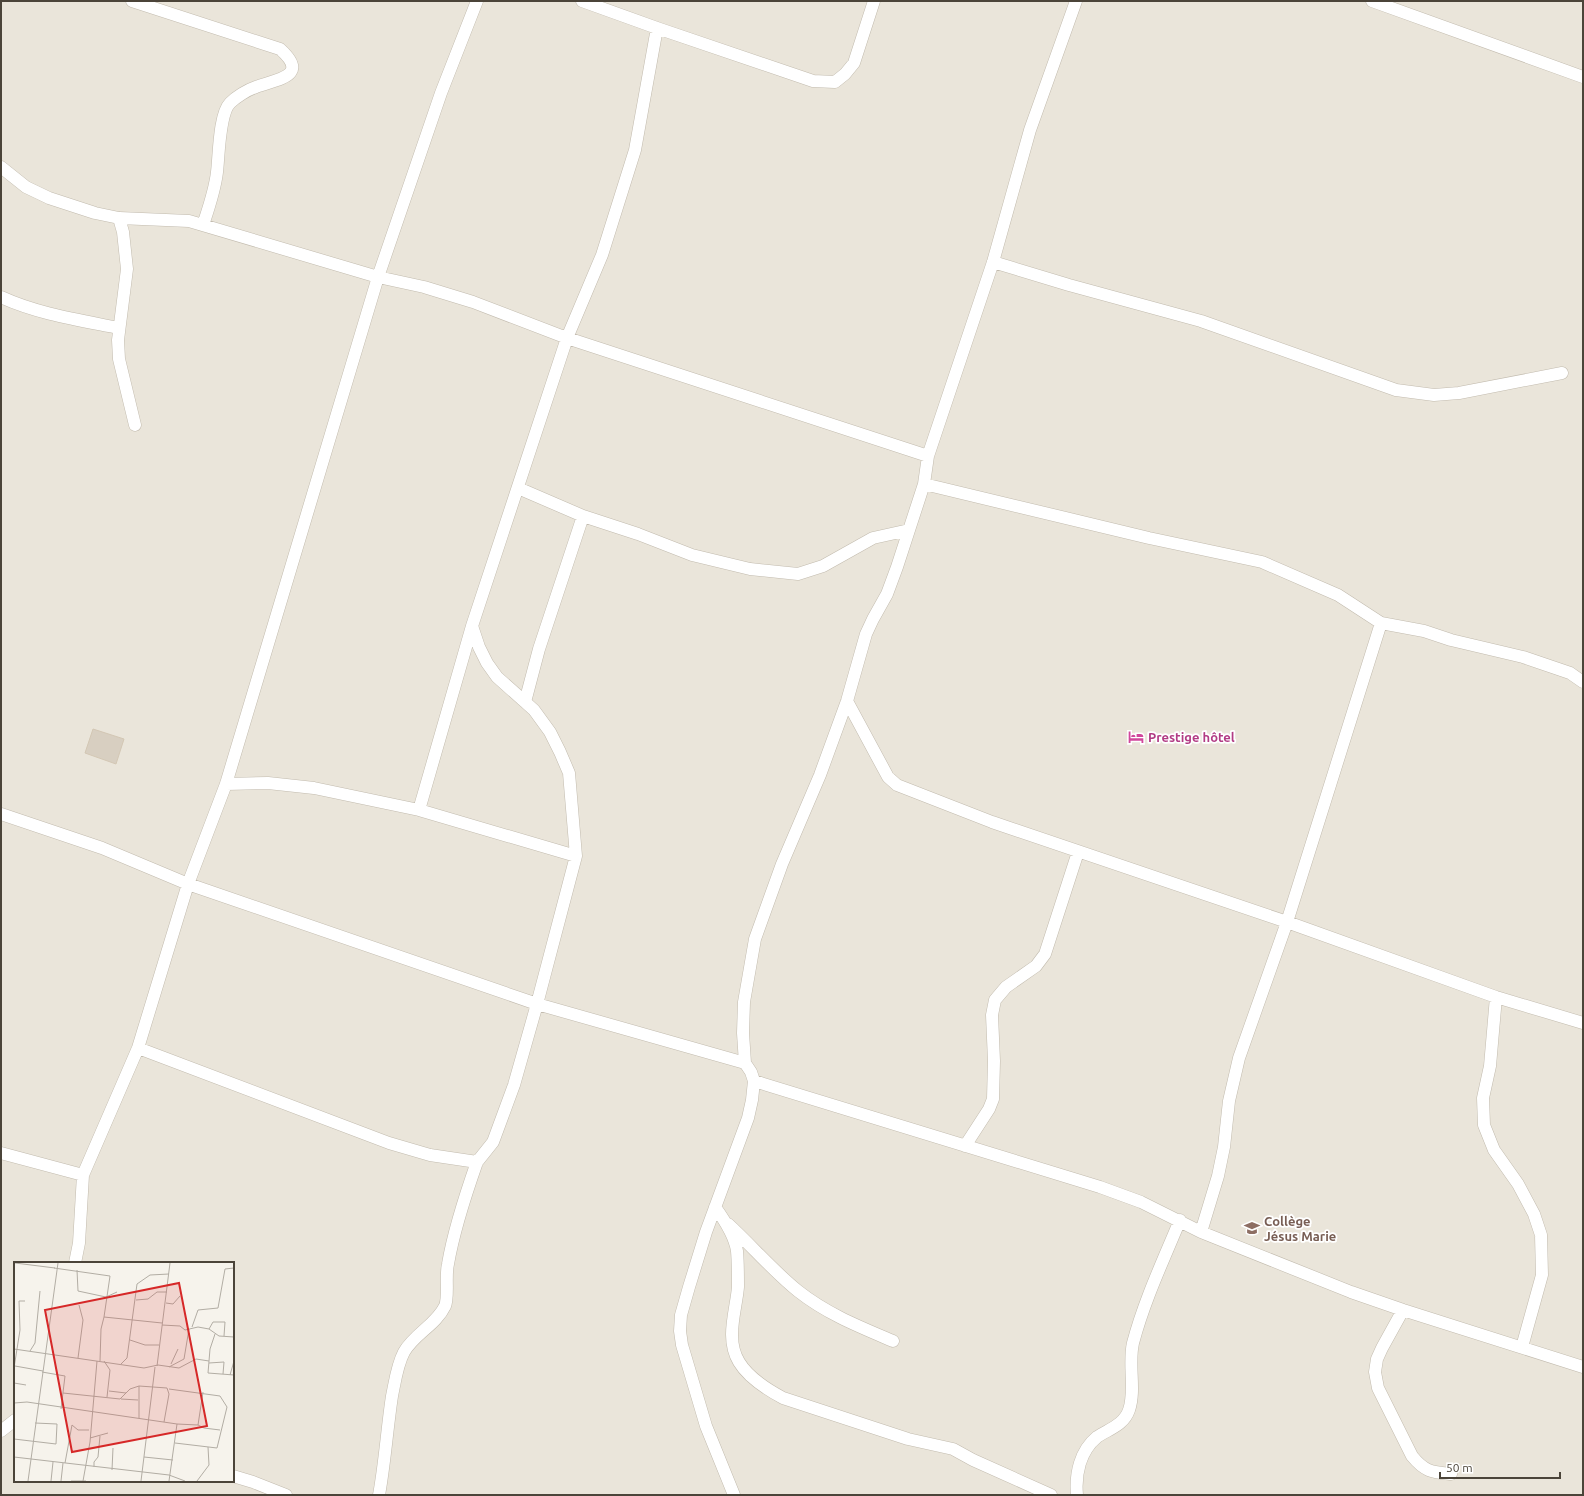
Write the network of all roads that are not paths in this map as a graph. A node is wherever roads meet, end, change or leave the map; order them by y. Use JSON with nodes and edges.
{"nodes":[{"id":1,"x":132,"y":1,"type":"edge"},
{"id":2,"x":476,"y":1,"type":"edge"},
{"id":3,"x":582,"y":1,"type":"edge"},
{"id":4,"x":874,"y":1,"type":"edge"},
{"id":5,"x":1076,"y":1,"type":"edge"},
{"id":6,"x":1372,"y":1,"type":"edge"},
{"id":7,"x":657,"y":28,"type":"junction"},
{"id":8,"x":1583,"y":77,"type":"edge"},
{"id":9,"x":1,"y":167,"type":"edge"},
{"id":10,"x":120,"y":218,"type":"junction"},
{"id":11,"x":203,"y":225,"type":"junction"},
{"id":12,"x":993,"y":262,"type":"junction"},
{"id":13,"x":378,"y":276,"type":"junction"},
{"id":14,"x":1,"y":297,"type":"edge"},
{"id":15,"x":119,"y":328,"type":"junction"},
{"id":16,"x":566,"y":338,"type":"junction"},
{"id":17,"x":1562,"y":372,"type":"dead end"},
{"id":18,"x":135,"y":424,"type":"dead end"},
{"id":19,"x":928,"y":456,"type":"junction"},
{"id":20,"x":924,"y":484,"type":"junction"},
{"id":21,"x":518,"y":488,"type":"junction"},
{"id":22,"x":583,"y":516,"type":"junction"},
{"id":23,"x":909,"y":530,"type":"junction"},
{"id":24,"x":1381,"y":623,"type":"junction"},
{"id":25,"x":472,"y":626,"type":"junction"},
{"id":26,"x":1583,"y":682,"type":"edge"},
{"id":27,"x":847,"y":701,"type":"junction"},
{"id":28,"x":526,"y":702,"type":"junction"},
{"id":29,"x":226,"y":784,"type":"junction"},
{"id":30,"x":419,"y":810,"type":"junction"},
{"id":31,"x":1,"y":814,"type":"edge"},
{"id":32,"x":1078,"y":852,"type":"junction"},
{"id":33,"x":576,"y":856,"type":"junction"},
{"id":34,"x":188,"y":884,"type":"junction"},
{"id":35,"x":1287,"y":922,"type":"junction"},
{"id":36,"x":1496,"y":997,"type":"junction"},
{"id":37,"x":538,"y":1004,"type":"junction"},
{"id":38,"x":1583,"y":1023,"type":"edge"},
{"id":39,"x":138,"y":1048,"type":"junction"},
{"id":40,"x":745,"y":1063,"type":"junction"},
{"id":41,"x":754,"y":1082,"type":"junction"},
{"id":42,"x":965,"y":1146,"type":"junction"},
{"id":43,"x":1,"y":1153,"type":"edge"},
{"id":44,"x":477,"y":1162,"type":"junction"},
{"id":45,"x":83,"y":1175,"type":"junction"},
{"id":46,"x":715,"y":1207,"type":"junction"},
{"id":47,"x":1180,"y":1220,"type":"junction"},
{"id":48,"x":726,"y":1222,"type":"junction"},
{"id":49,"x":1201,"y":1232,"type":"junction"},
{"id":50,"x":75,"y":1262,"type":"edge"},
{"id":51,"x":1403,"y":1310,"type":"junction"},
{"id":52,"x":893,"y":1341,"type":"dead end"},
{"id":53,"x":1522,"y":1347,"type":"junction"},
{"id":54,"x":1583,"y":1367,"type":"edge"},
{"id":55,"x":14,"y":1421,"type":"edge"},
{"id":56,"x":1,"y":1431,"type":"edge"},
{"id":57,"x":1451,"y":1474,"type":"dead end"},
{"id":58,"x":234,"y":1476,"type":"edge"},
{"id":59,"x":286,"y":1495,"type":"edge"},
{"id":60,"x":379,"y":1495,"type":"edge"},
{"id":61,"x":734,"y":1495,"type":"edge"},
{"id":62,"x":1052,"y":1495,"type":"edge"},
{"id":63,"x":1077,"y":1495,"type":"edge"}],
"edges":[{"from":1,"to":11,"type":"street"},
{"from":2,"to":13,"type":"street"},
{"from":3,"to":7,"type":"street"},
{"from":4,"to":7,"type":"street"},
{"from":5,"to":12,"type":"street"},
{"from":6,"to":8,"type":"street"},
{"from":7,"to":16,"type":"street"},
{"from":9,"to":10,"type":"street"},
{"from":10,"to":11,"type":"street"},
{"from":10,"to":15,"type":"street"},
{"from":11,"to":13,"type":"street"},
{"from":12,"to":17,"type":"street"},
{"from":12,"to":19,"type":"street"},
{"from":13,"to":16,"type":"street"},
{"from":13,"to":29,"type":"street"},
{"from":14,"to":15,"type":"street"},
{"from":15,"to":18,"type":"street"},
{"from":16,"to":19,"type":"street"},
{"from":16,"to":21,"type":"street"},
{"from":19,"to":20,"type":"street"},
{"from":20,"to":23,"type":"street"},
{"from":20,"to":24,"type":"street"},
{"from":21,"to":22,"type":"street"},
{"from":21,"to":25,"type":"street"},
{"from":22,"to":23,"type":"street"},
{"from":22,"to":28,"type":"street"},
{"from":23,"to":27,"type":"street"},
{"from":24,"to":26,"type":"street"},
{"from":24,"to":35,"type":"street"},
{"from":25,"to":28,"type":"street"},
{"from":25,"to":30,"type":"street"},
{"from":27,"to":32,"type":"street"},
{"from":27,"to":40,"type":"street"},
{"from":28,"to":33,"type":"street"},
{"from":29,"to":30,"type":"street"},
{"from":29,"to":34,"type":"street"},
{"from":30,"to":33,"type":"street"},
{"from":31,"to":34,"type":"street"},
{"from":32,"to":35,"type":"street"},
{"from":32,"to":42,"type":"street"},
{"from":33,"to":37,"type":"street"},
{"from":34,"to":37,"type":"street"},
{"from":34,"to":39,"type":"street"},
{"from":35,"to":36,"type":"street"},
{"from":35,"to":49,"type":"street"},
{"from":36,"to":38,"type":"street"},
{"from":36,"to":53,"type":"street"},
{"from":37,"to":40,"type":"street"},
{"from":37,"to":44,"type":"street"},
{"from":39,"to":44,"type":"street"},
{"from":39,"to":45,"type":"street"},
{"from":40,"to":41,"type":"street"},
{"from":41,"to":42,"type":"street"},
{"from":41,"to":46,"type":"street"},
{"from":42,"to":47,"type":"street"},
{"from":43,"to":45,"type":"street"},
{"from":44,"to":60,"type":"street"},
{"from":45,"to":50,"type":"street"},
{"from":46,"to":48,"type":"street"},
{"from":46,"to":61,"type":"street"},
{"from":47,"to":49,"type":"street"},
{"from":47,"to":63,"type":"street"},
{"from":48,"to":52,"type":"street"},
{"from":48,"to":62,"type":"street"},
{"from":49,"to":51,"type":"street"},
{"from":51,"to":53,"type":"street"},
{"from":51,"to":57,"type":"street"},
{"from":53,"to":54,"type":"street"},
{"from":55,"to":56,"type":"street"},
{"from":58,"to":59,"type":"street"}]}
